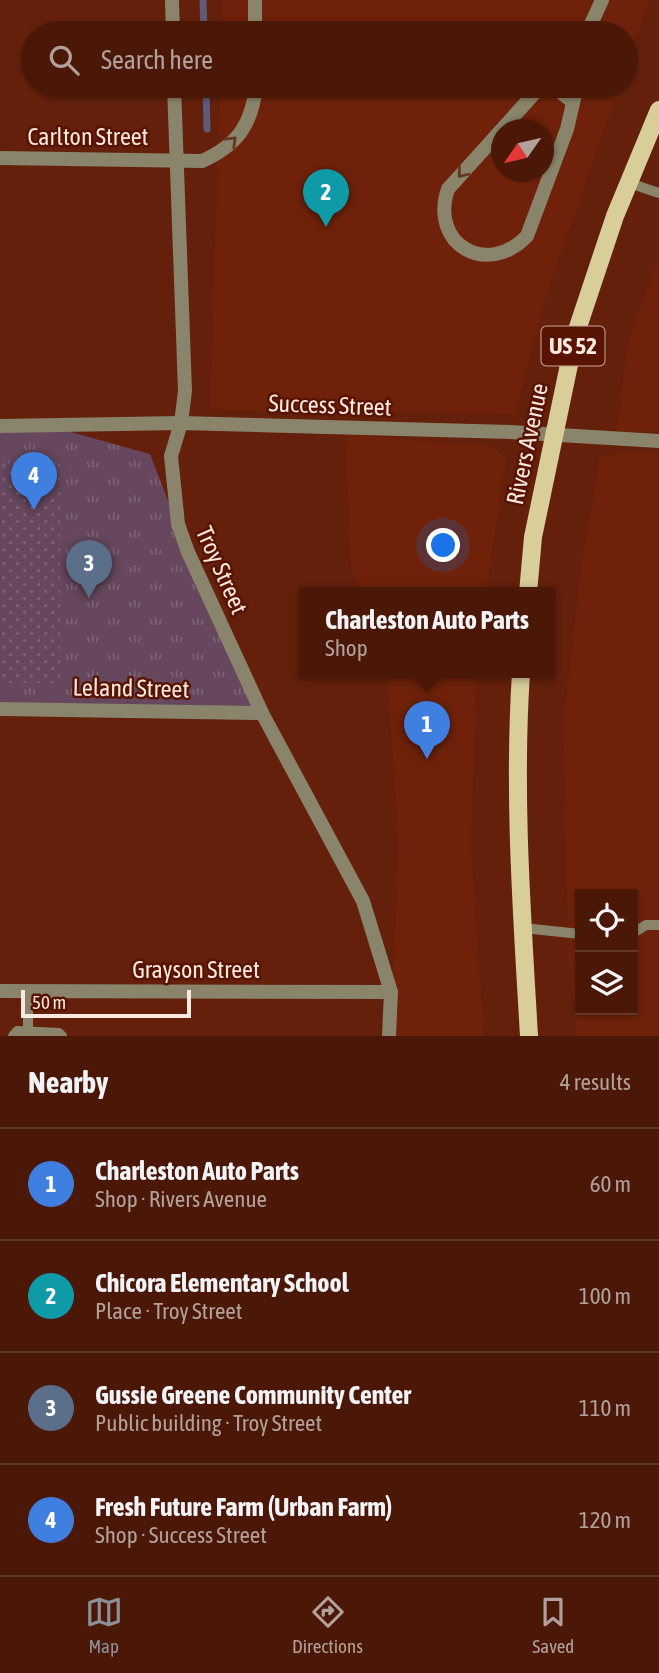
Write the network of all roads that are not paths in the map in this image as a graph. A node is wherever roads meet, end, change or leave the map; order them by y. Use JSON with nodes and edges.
{"nodes":[{"id":1,"x":172,"y":0,"type":"edge"},
{"id":2,"x":255,"y":0,"type":"edge"},
{"id":3,"x":602,"y":0,"type":"edge"},
{"id":4,"x":173,"y":21,"type":"edge"},
{"id":5,"x":256,"y":21,"type":"edge"},
{"id":6,"x":592,"y":21,"type":"edge"},
{"id":7,"x":174,"y":98,"type":"edge"},
{"id":8,"x":254,"y":98,"type":"edge"},
{"id":9,"x":530,"y":98,"type":"edge"},
{"id":10,"x":565,"y":98,"type":"edge"},
{"id":11,"x":575,"y":98,"type":"edge"},
{"id":12,"x":573,"y":105,"type":"junction"},
{"id":13,"x":659,"y":110,"type":"edge"},
{"id":14,"x":0,"y":158,"type":"edge"},
{"id":15,"x":176,"y":159,"type":"junction"},
{"id":16,"x":629,"y":183,"type":"junction"},
{"id":17,"x":659,"y":192,"type":"edge"},
{"id":18,"x":181,"y":424,"type":"junction"},
{"id":19,"x":0,"y":426,"type":"edge"},
{"id":20,"x":554,"y":435,"type":"junction"},
{"id":21,"x":659,"y":441,"type":"edge"},
{"id":22,"x":529,"y":587,"type":"edge"},
{"id":23,"x":521,"y":678,"type":"edge"},
{"id":24,"x":0,"y":709,"type":"edge"},
{"id":25,"x":262,"y":713,"type":"junction"},
{"id":26,"x":659,"y":925,"type":"edge"},
{"id":27,"x":523,"y":928,"type":"junction"},
{"id":28,"x":638,"y":930,"type":"edge"},
{"id":29,"x":575,"y":933,"type":"edge"},
{"id":30,"x":0,"y":991,"type":"edge"},
{"id":31,"x":28,"y":991,"type":"junction"},
{"id":32,"x":391,"y":992,"type":"junction"},
{"id":33,"x":28,"y":1031,"type":"junction"},
{"id":34,"x":13,"y":1036,"type":"edge"},
{"id":35,"x":62,"y":1036,"type":"edge"},
{"id":36,"x":389,"y":1036,"type":"edge"},
{"id":37,"x":529,"y":1036,"type":"edge"}],
"edges":[{"from":1,"to":4,"type":"street"},
{"from":2,"to":5,"type":"street"},
{"from":3,"to":6,"type":"street"},
{"from":7,"to":15,"type":"street","name":"Troy Street"},
{"from":15,"to":8,"type":"street","name":"Carlton Street","one_way":true},
{"from":9,"to":12,"type":"street","one_way":true},
{"from":10,"to":12,"type":"lane"},
{"from":11,"to":12,"type":"street"},
{"from":13,"to":16,"type":"main road","name":"Rivers Avenue","number":"US 52"},
{"from":14,"to":15,"type":"street","name":"Carlton Street"},
{"from":15,"to":18,"type":"street","name":"Troy Street"},
{"from":16,"to":17,"type":"lane"},
{"from":16,"to":20,"type":"main road","name":"Rivers Avenue","number":"US 52"},
{"from":18,"to":19,"type":"street","name":"Success Street"},
{"from":18,"to":20,"type":"street","name":"Success Street"},
{"from":18,"to":25,"type":"street","name":"Troy Street"},
{"from":20,"to":21,"type":"street","name":"Success Street"},
{"from":20,"to":22,"type":"main road","name":"Rivers Avenue","number":"US 52"},
{"from":23,"to":27,"type":"main road"},
{"from":24,"to":25,"type":"street","name":"Leland Street"},
{"from":25,"to":32,"type":"street","name":"Troy Street"},
{"from":26,"to":28,"type":"lane"},
{"from":27,"to":29,"type":"lane"},
{"from":27,"to":37,"type":"main road"},
{"from":30,"to":31,"type":"street","name":"Grayson Street"},
{"from":31,"to":32,"type":"street","name":"Grayson Street"},
{"from":31,"to":33,"type":"lane"},
{"from":32,"to":36,"type":"street","name":"Troy Street"},
{"from":33,"to":34,"type":"lane"},
{"from":33,"to":35,"type":"lane"}]}
